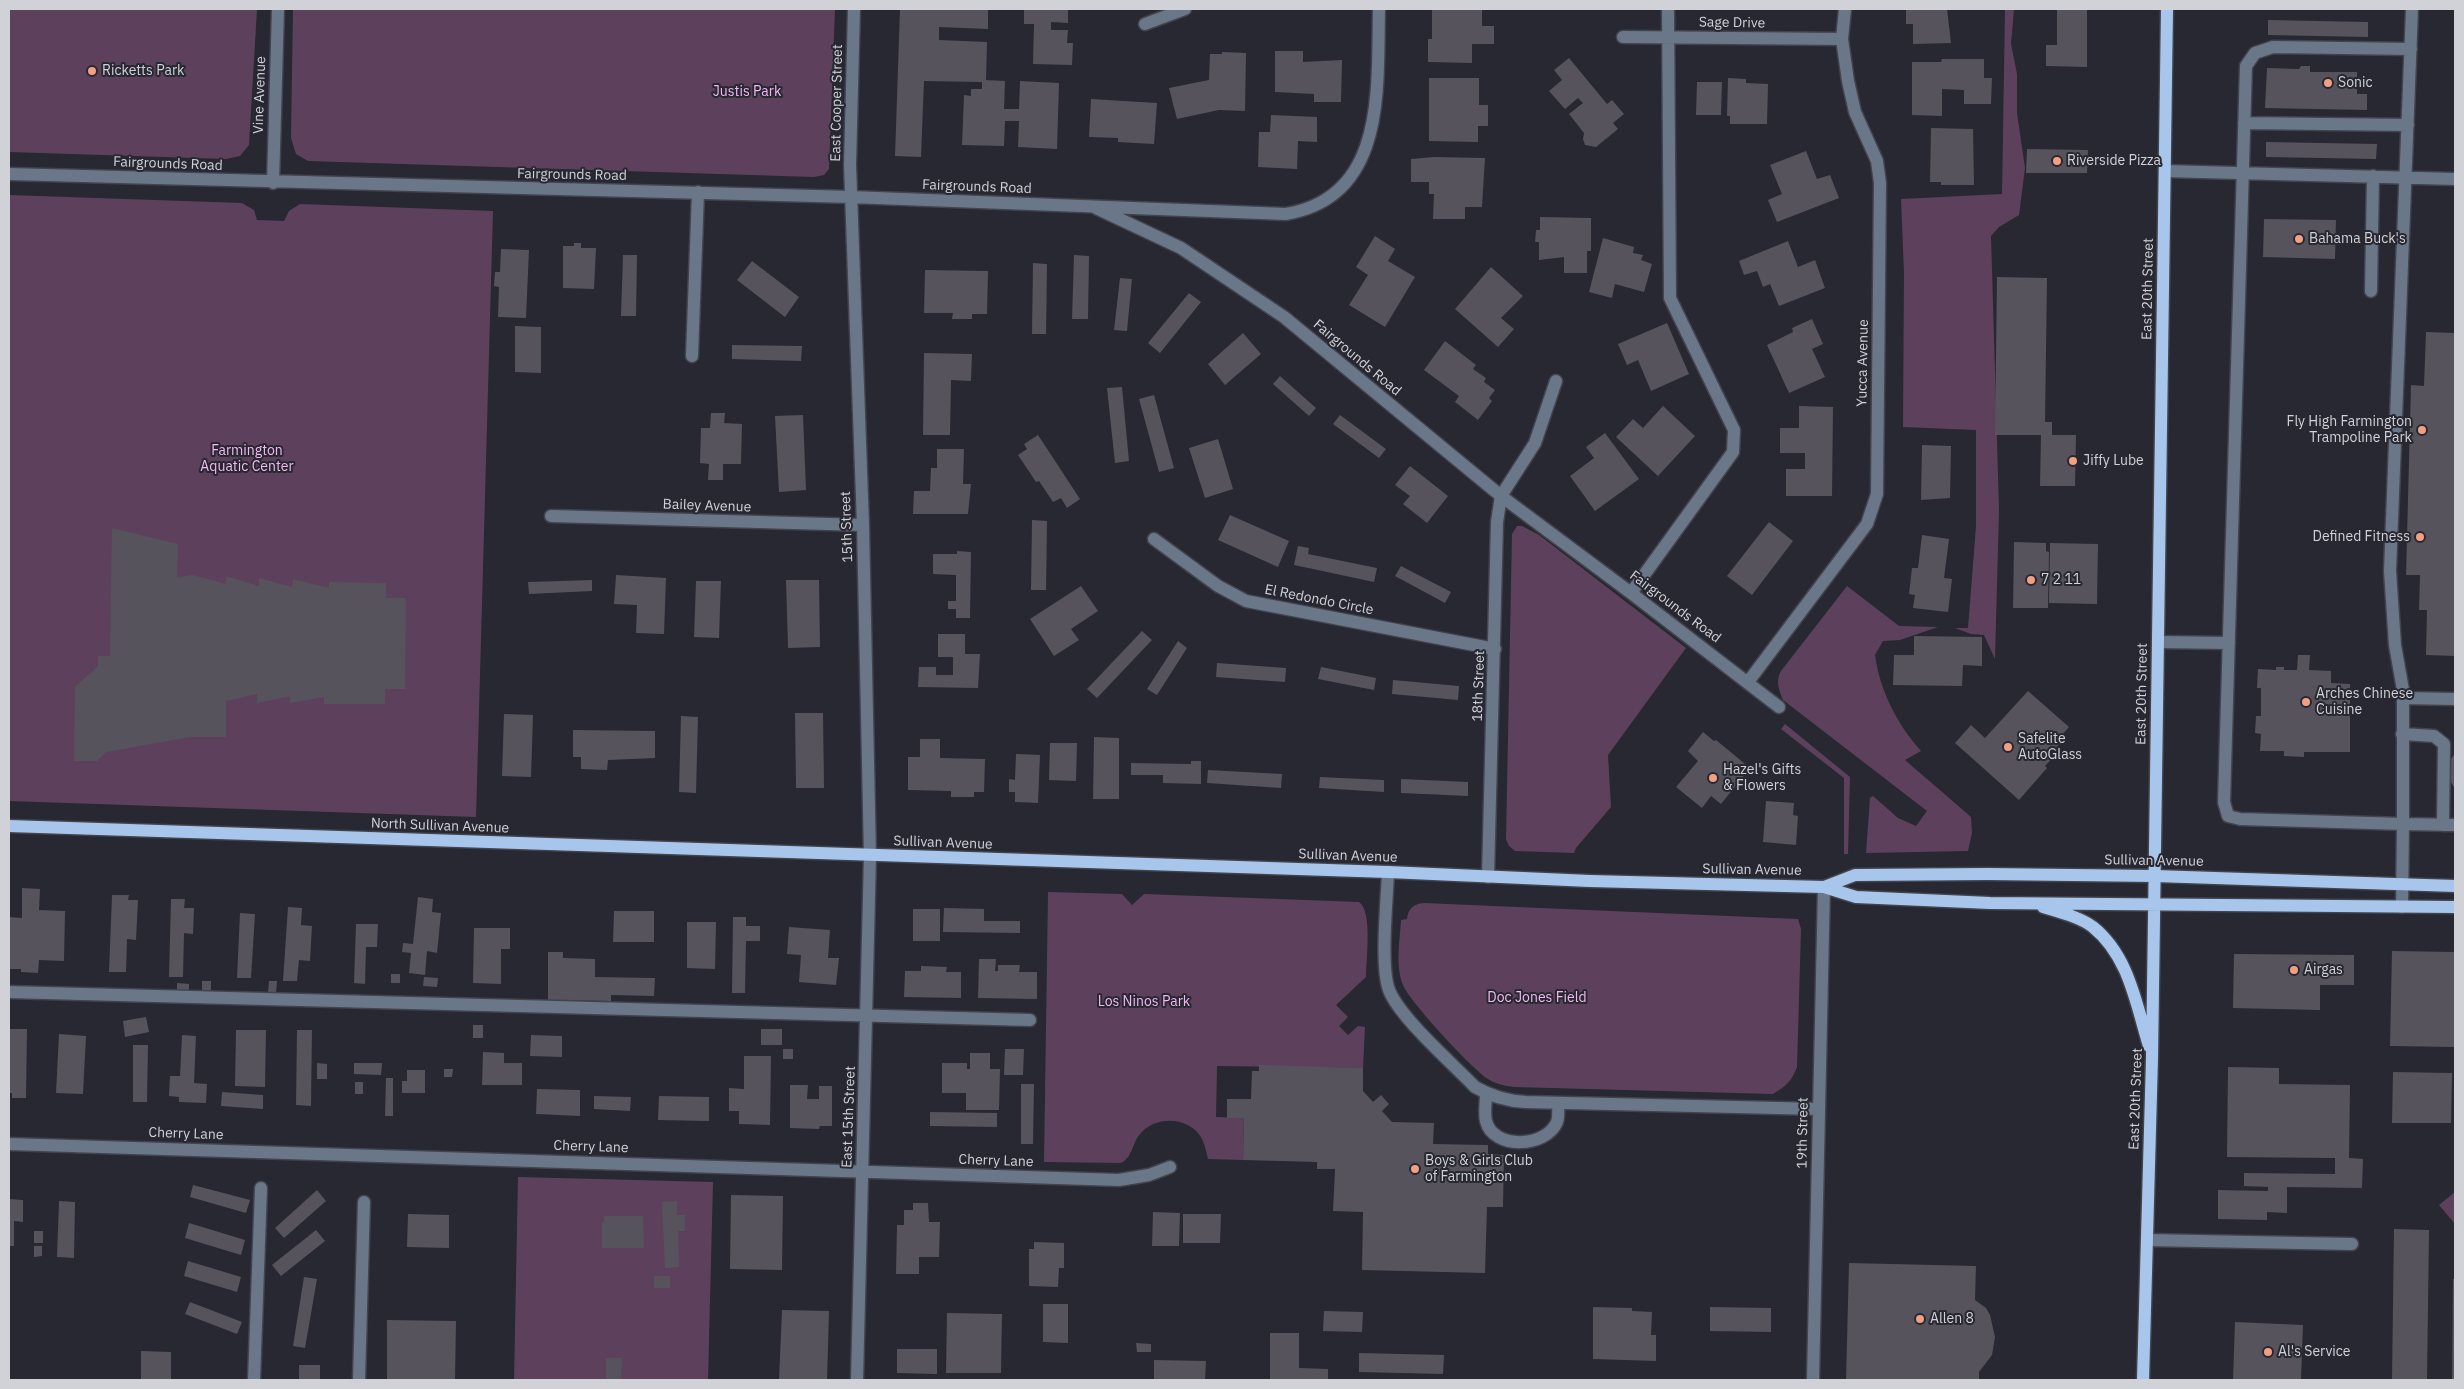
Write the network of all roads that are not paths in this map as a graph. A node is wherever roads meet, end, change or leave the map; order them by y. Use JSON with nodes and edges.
{"nodes":[{"id":1,"x":278,"y":9,"type":"edge"},
{"id":2,"x":854,"y":9,"type":"edge"},
{"id":3,"x":1185,"y":9,"type":"edge"},
{"id":4,"x":1379,"y":9,"type":"edge"},
{"id":5,"x":1668,"y":9,"type":"edge"},
{"id":6,"x":1845,"y":9,"type":"edge"},
{"id":7,"x":2167,"y":9,"type":"edge"},
{"id":8,"x":2412,"y":9,"type":"edge"},
{"id":9,"x":1145,"y":24,"type":"dead end"},
{"id":10,"x":1623,"y":38,"type":"dead end"},
{"id":11,"x":1668,"y":38,"type":"junction"},
{"id":12,"x":1842,"y":39,"type":"junction"},
{"id":13,"x":2410,"y":49,"type":"junction"},
{"id":14,"x":2244,"y":123,"type":"junction"},
{"id":15,"x":2408,"y":125,"type":"junction"},
{"id":16,"x":2165,"y":171,"type":"junction"},
{"id":17,"x":2243,"y":173,"type":"junction"},
{"id":18,"x":9,"y":174,"type":"edge"},
{"id":19,"x":2373,"y":176,"type":"junction"},
{"id":20,"x":2407,"y":177,"type":"junction"},
{"id":21,"x":2455,"y":178,"type":"edge"},
{"id":22,"x":273,"y":183,"type":"junction"},
{"id":23,"x":698,"y":192,"type":"junction"},
{"id":24,"x":851,"y":197,"type":"junction"},
{"id":25,"x":1092,"y":206,"type":"junction"},
{"id":26,"x":2371,"y":291,"type":"dead end"},
{"id":27,"x":692,"y":356,"type":"dead end"},
{"id":28,"x":1556,"y":381,"type":"dead end"},
{"id":29,"x":1501,"y":496,"type":"junction"},
{"id":30,"x":551,"y":516,"type":"dead end"},
{"id":31,"x":863,"y":525,"type":"junction"},
{"id":32,"x":1154,"y":539,"type":"dead end"},
{"id":33,"x":1631,"y":593,"type":"junction"},
{"id":34,"x":2158,"y":642,"type":"junction"},
{"id":35,"x":2229,"y":642,"type":"junction"},
{"id":36,"x":1495,"y":649,"type":"junction"},
{"id":37,"x":1748,"y":682,"type":"junction"},
{"id":38,"x":2403,"y":698,"type":"junction"},
{"id":39,"x":2455,"y":699,"type":"edge"},
{"id":40,"x":1779,"y":707,"type":"dead end"},
{"id":41,"x":2402,"y":734,"type":"junction"},
{"id":42,"x":2403,"y":824,"type":"junction"},
{"id":43,"x":2449,"y":825,"type":"edge"},
{"id":44,"x":9,"y":826,"type":"edge"},
{"id":45,"x":870,"y":856,"type":"junction"},
{"id":46,"x":1388,"y":872,"type":"junction"},
{"id":47,"x":2155,"y":876,"type":"junction"},
{"id":48,"x":1488,"y":877,"type":"junction"},
{"id":49,"x":2402,"y":883,"type":"junction"},
{"id":50,"x":2455,"y":886,"type":"edge"},
{"id":51,"x":1824,"y":887,"type":"junction"},
{"id":52,"x":2034,"y":903,"type":"junction"},
{"id":53,"x":2154,"y":905,"type":"junction"},
{"id":54,"x":2402,"y":907,"type":"junction"},
{"id":55,"x":2455,"y":907,"type":"edge"},
{"id":56,"x":9,"y":992,"type":"edge"},
{"id":57,"x":867,"y":1015,"type":"junction"},
{"id":58,"x":1030,"y":1020,"type":"dead end"},
{"id":59,"x":2152,"y":1058,"type":"junction"},
{"id":60,"x":1486,"y":1094,"type":"junction"},
{"id":61,"x":1558,"y":1103,"type":"junction"},
{"id":62,"x":1819,"y":1109,"type":"junction"},
{"id":63,"x":9,"y":1144,"type":"edge"},
{"id":64,"x":1170,"y":1167,"type":"dead end"},
{"id":65,"x":862,"y":1172,"type":"junction"},
{"id":66,"x":261,"y":1188,"type":"dead end"},
{"id":67,"x":364,"y":1202,"type":"dead end"},
{"id":68,"x":2147,"y":1240,"type":"junction"},
{"id":69,"x":2352,"y":1244,"type":"dead end"},
{"id":70,"x":254,"y":1380,"type":"edge"},
{"id":71,"x":359,"y":1380,"type":"edge"},
{"id":72,"x":857,"y":1380,"type":"edge"},
{"id":73,"x":1812,"y":1380,"type":"edge"},
{"id":74,"x":2143,"y":1380,"type":"edge"}],
"edges":[{"from":1,"to":22,"type":"street","name":"Vine Avenue"},
{"from":2,"to":24,"type":"street","name":"East Cooper Street"},
{"from":3,"to":9,"type":"street"},
{"from":4,"to":25,"type":"street"},
{"from":5,"to":11,"type":"street"},
{"from":6,"to":12,"type":"street","name":"Yucca Avenue"},
{"from":7,"to":16,"type":"main road","name":"East 20th Street"},
{"from":8,"to":13,"type":"street"},
{"from":10,"to":11,"type":"street","name":"Sage Drive"},
{"from":11,"to":12,"type":"street","name":"Sage Drive"},
{"from":11,"to":33,"type":"street"},
{"from":12,"to":37,"type":"street","name":"Yucca Avenue"},
{"from":13,"to":14,"type":"street"},
{"from":13,"to":15,"type":"street"},
{"from":14,"to":15,"type":"street"},
{"from":14,"to":17,"type":"street"},
{"from":15,"to":20,"type":"street"},
{"from":16,"to":17,"type":"street"},
{"from":16,"to":34,"type":"main road","name":"East 20th Street"},
{"from":17,"to":19,"type":"street"},
{"from":17,"to":35,"type":"street"},
{"from":18,"to":22,"type":"street","name":"Fairgrounds Road"},
{"from":19,"to":20,"type":"street"},
{"from":19,"to":26,"type":"street"},
{"from":20,"to":21,"type":"street"},
{"from":20,"to":38,"type":"street"},
{"from":22,"to":23,"type":"street","name":"Fairgrounds Road"},
{"from":23,"to":24,"type":"street","name":"Fairgrounds Road"},
{"from":23,"to":27,"type":"street"},
{"from":24,"to":25,"type":"street","name":"Fairgrounds Road"},
{"from":24,"to":31,"type":"street","name":"15th Street"},
{"from":25,"to":29,"type":"street","name":"Fairgrounds Road"},
{"from":28,"to":29,"type":"street"},
{"from":29,"to":33,"type":"street","name":"Fairgrounds Road"},
{"from":29,"to":36,"type":"street","name":"18th Street"},
{"from":30,"to":31,"type":"street","name":"Bailey Avenue"},
{"from":31,"to":45,"type":"street","name":"15th Street"},
{"from":32,"to":36,"type":"street","name":"El Redondo Circle"},
{"from":33,"to":37,"type":"street","name":"Fairgrounds Road"},
{"from":34,"to":35,"type":"street"},
{"from":34,"to":47,"type":"main road","name":"East 20th Street"},
{"from":35,"to":42,"type":"street"},
{"from":36,"to":48,"type":"street","name":"18th Street"},
{"from":37,"to":40,"type":"street","name":"Fairgrounds Road"},
{"from":38,"to":39,"type":"street"},
{"from":38,"to":41,"type":"street"},
{"from":41,"to":42,"type":"street"},
{"from":41,"to":43,"type":"street"},
{"from":42,"to":43,"type":"street"},
{"from":42,"to":49,"type":"street"},
{"from":44,"to":45,"type":"main road","name":"North Sullivan Avenue"},
{"from":45,"to":46,"type":"main road","name":"Sullivan Avenue"},
{"from":45,"to":57,"type":"street","name":"East 15th Street"},
{"from":46,"to":48,"type":"main road","name":"Sullivan Avenue"},
{"from":46,"to":60,"type":"street"},
{"from":47,"to":49,"type":"main road","name":"Sullivan Avenue"},
{"from":47,"to":51,"type":"main road","name":"Sullivan Avenue"},
{"from":47,"to":53,"type":"main road","name":"East 20th Street"},
{"from":48,"to":51,"type":"main road","name":"Sullivan Avenue"},
{"from":49,"to":50,"type":"main road","name":"Sullivan Avenue"},
{"from":49,"to":54,"type":"street"},
{"from":51,"to":52,"type":"main road","name":"Sullivan Avenue"},
{"from":51,"to":62,"type":"street","name":"19th Street"},
{"from":52,"to":53,"type":"main road","name":"Sullivan Avenue"},
{"from":52,"to":59,"type":"main road"},
{"from":53,"to":54,"type":"main road","name":"Sullivan Avenue"},
{"from":53,"to":59,"type":"main road","name":"East 20th Street"},
{"from":54,"to":55,"type":"main road","name":"Sullivan Avenue"},
{"from":56,"to":57,"type":"street"},
{"from":57,"to":58,"type":"street"},
{"from":57,"to":65,"type":"street","name":"East 15th Street"},
{"from":59,"to":68,"type":"main road","name":"East 20th Street"},
{"from":60,"to":61,"type":"street"},
{"from":60,"to":61,"type":"street"},
{"from":61,"to":62,"type":"street"},
{"from":62,"to":73,"type":"street","name":"19th Street"},
{"from":63,"to":65,"type":"street","name":"Cherry Lane"},
{"from":64,"to":65,"type":"street","name":"Cherry Lane"},
{"from":65,"to":72,"type":"street","name":"East 15th Street"},
{"from":66,"to":70,"type":"street"},
{"from":67,"to":71,"type":"street"},
{"from":68,"to":69,"type":"street"},
{"from":68,"to":74,"type":"main road","name":"East 20th Street"}]}
